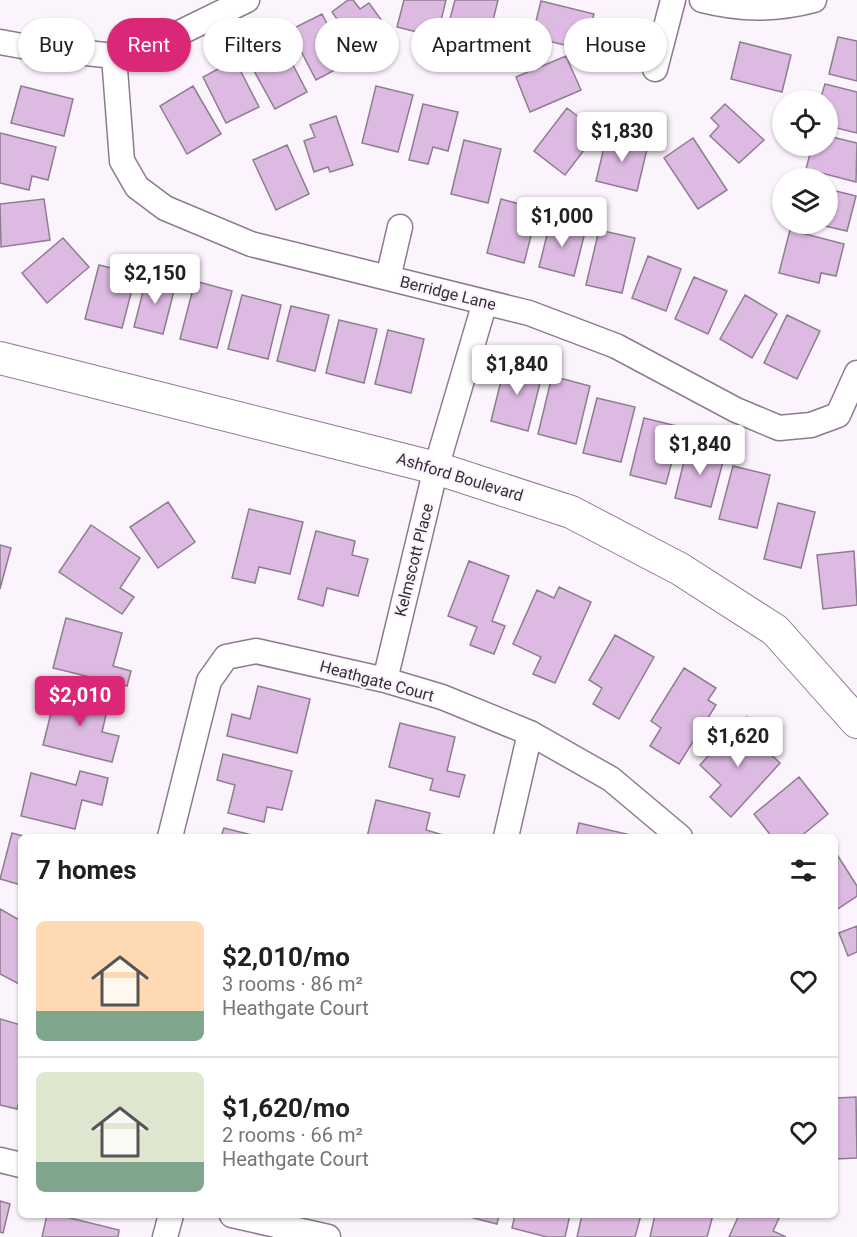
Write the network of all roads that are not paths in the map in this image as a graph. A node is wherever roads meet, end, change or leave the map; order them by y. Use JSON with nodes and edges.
{"nodes":[{"id":1,"x":247,"y":0,"type":"edge"},
{"id":2,"x":673,"y":0,"type":"edge"},
{"id":3,"x":702,"y":0,"type":"edge"},
{"id":4,"x":814,"y":0,"type":"edge"},
{"id":5,"x":667,"y":23,"type":"edge"},
{"id":6,"x":191,"y":27,"type":"edge"},
{"id":7,"x":0,"y":42,"type":"edge"},
{"id":8,"x":107,"y":55,"type":"edge"},
{"id":9,"x":115,"y":72,"type":"edge"},
{"id":10,"x":400,"y":226,"type":"dead end"},
{"id":11,"x":388,"y":278,"type":"junction"},
{"id":12,"x":485,"y":302,"type":"junction"},
{"id":13,"x":0,"y":358,"type":"edge"},
{"id":14,"x":857,"y":373,"type":"edge"},
{"id":15,"x":436,"y":468,"type":"junction"},
{"id":16,"x":385,"y":680,"type":"junction"},
{"id":17,"x":857,"y":722,"type":"edge"},
{"id":18,"x":530,"y":733,"type":"junction"},
{"id":19,"x":171,"y":834,"type":"edge"},
{"id":20,"x":507,"y":834,"type":"edge"},
{"id":21,"x":676,"y":834,"type":"edge"},
{"id":22,"x":0,"y":1160,"type":"edge"},
{"id":23,"x":18,"y":1164,"type":"edge"},
{"id":24,"x":170,"y":1218,"type":"edge"},
{"id":25,"x":245,"y":1218,"type":"edge"},
{"id":26,"x":165,"y":1237,"type":"edge"},
{"id":27,"x":328,"y":1237,"type":"edge"}],
"edges":[{"from":1,"to":6,"type":"street"},
{"from":2,"to":5,"type":"street"},
{"from":3,"to":4,"type":"street"},
{"from":7,"to":8,"type":"street"},
{"from":9,"to":11,"type":"street","name":"Berridge Lane"},
{"from":10,"to":11,"type":"street"},
{"from":11,"to":12,"type":"street","name":"Berridge Lane"},
{"from":12,"to":14,"type":"street","name":"Berridge Lane"},
{"from":12,"to":15,"type":"street","name":"Kelmscott Place"},
{"from":13,"to":15,"type":"street","name":"Ashford Boulevard"},
{"from":15,"to":16,"type":"street","name":"Kelmscott Place"},
{"from":15,"to":17,"type":"street","name":"Ashford Boulevard"},
{"from":16,"to":18,"type":"street","name":"Heathgate Court"},
{"from":16,"to":19,"type":"street","name":"Heathgate Court"},
{"from":18,"to":20,"type":"street"},
{"from":18,"to":21,"type":"street","name":"Heathgate Court"},
{"from":22,"to":23,"type":"street"},
{"from":24,"to":26,"type":"street"},
{"from":25,"to":27,"type":"street"}]}
